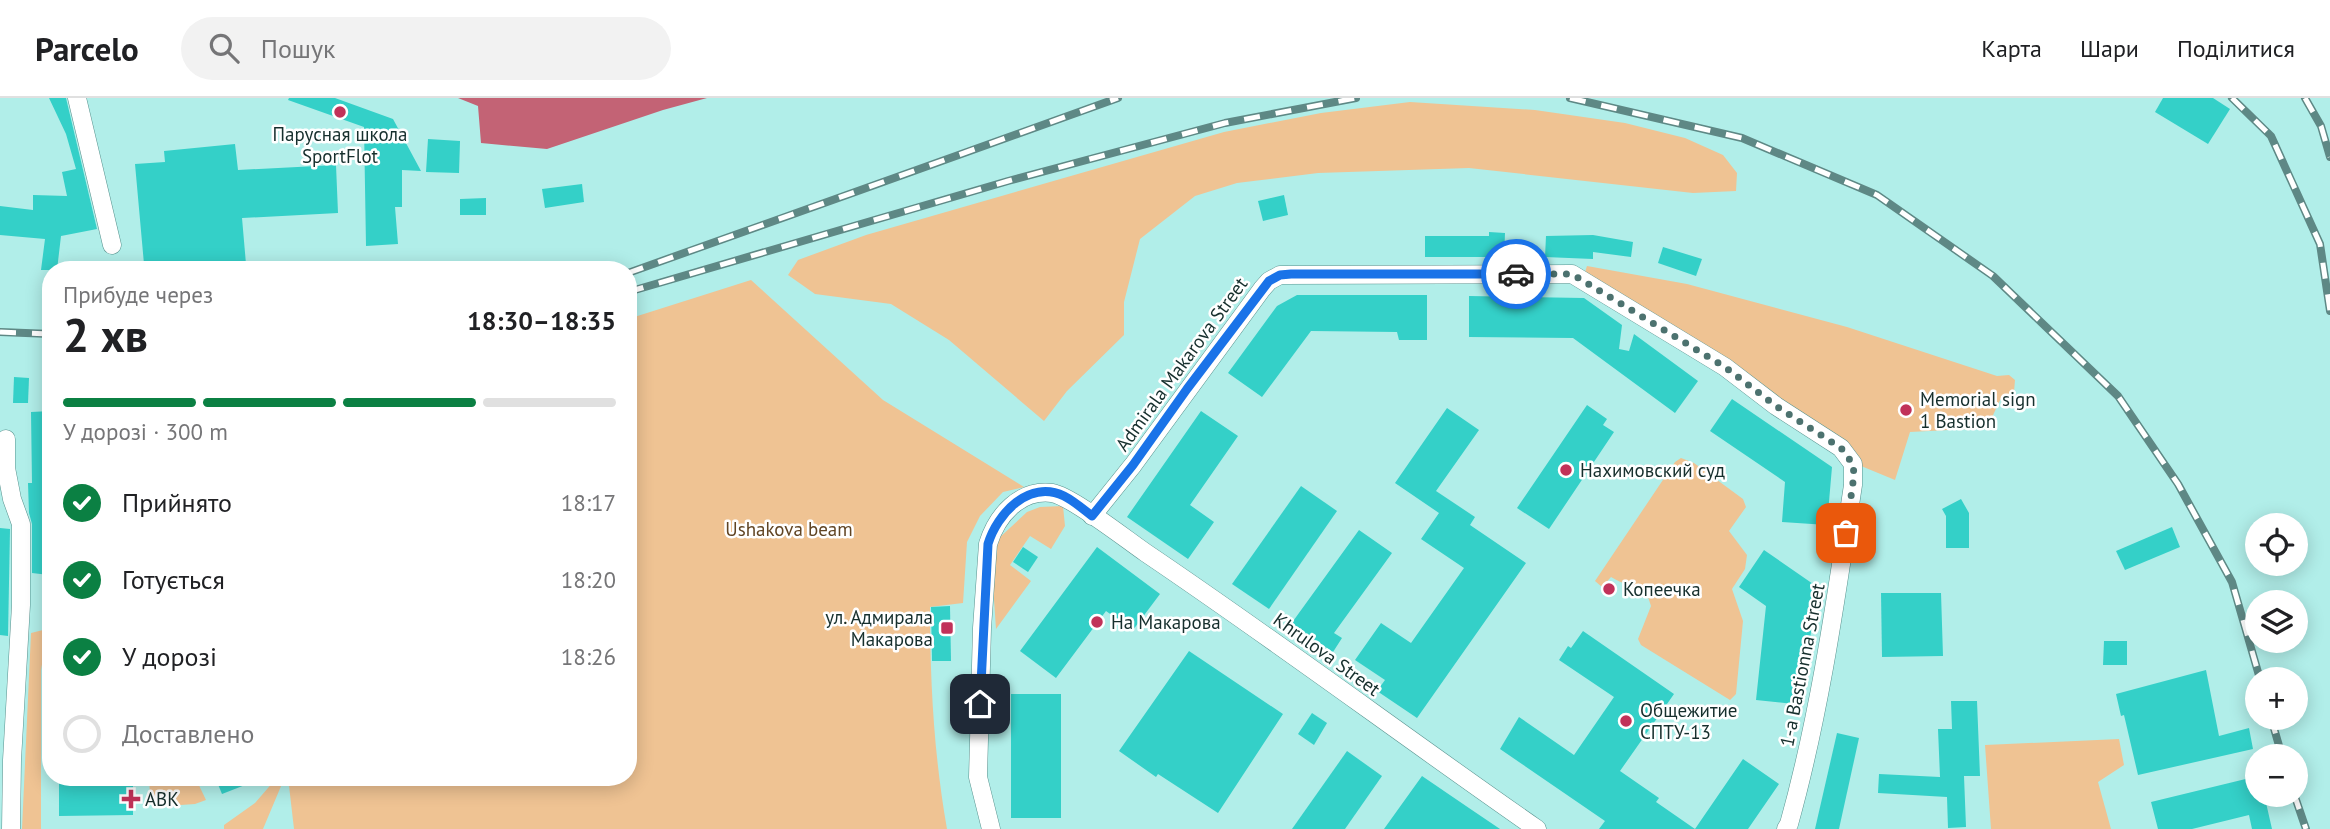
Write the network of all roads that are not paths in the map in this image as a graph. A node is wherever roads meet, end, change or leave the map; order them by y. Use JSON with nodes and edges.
{"nodes":[{"id":1,"x":77,"y":98,"type":"edge"},
{"id":2,"x":111,"y":245,"type":"dead end"},
{"id":3,"x":6,"y":439,"type":"dead end"},
{"id":4,"x":1853,"y":464,"type":"joint"},
{"id":5,"x":1092,"y":516,"type":"junction"},
{"id":6,"x":11,"y":829,"type":"edge"},
{"id":7,"x":991,"y":829,"type":"edge"},
{"id":8,"x":1537,"y":829,"type":"edge"},
{"id":9,"x":1786,"y":829,"type":"edge"}],
"edges":[{"from":1,"to":2,"type":"street"},
{"from":3,"to":6,"type":"street"},
{"from":4,"to":5,"type":"street","name":"Admirala Makarova Street"},
{"from":4,"to":9,"type":"street","name":"1-a Bastionna Street"},
{"from":5,"to":7,"type":"street"},
{"from":5,"to":8,"type":"street","name":"Khrulova Street"}]}
